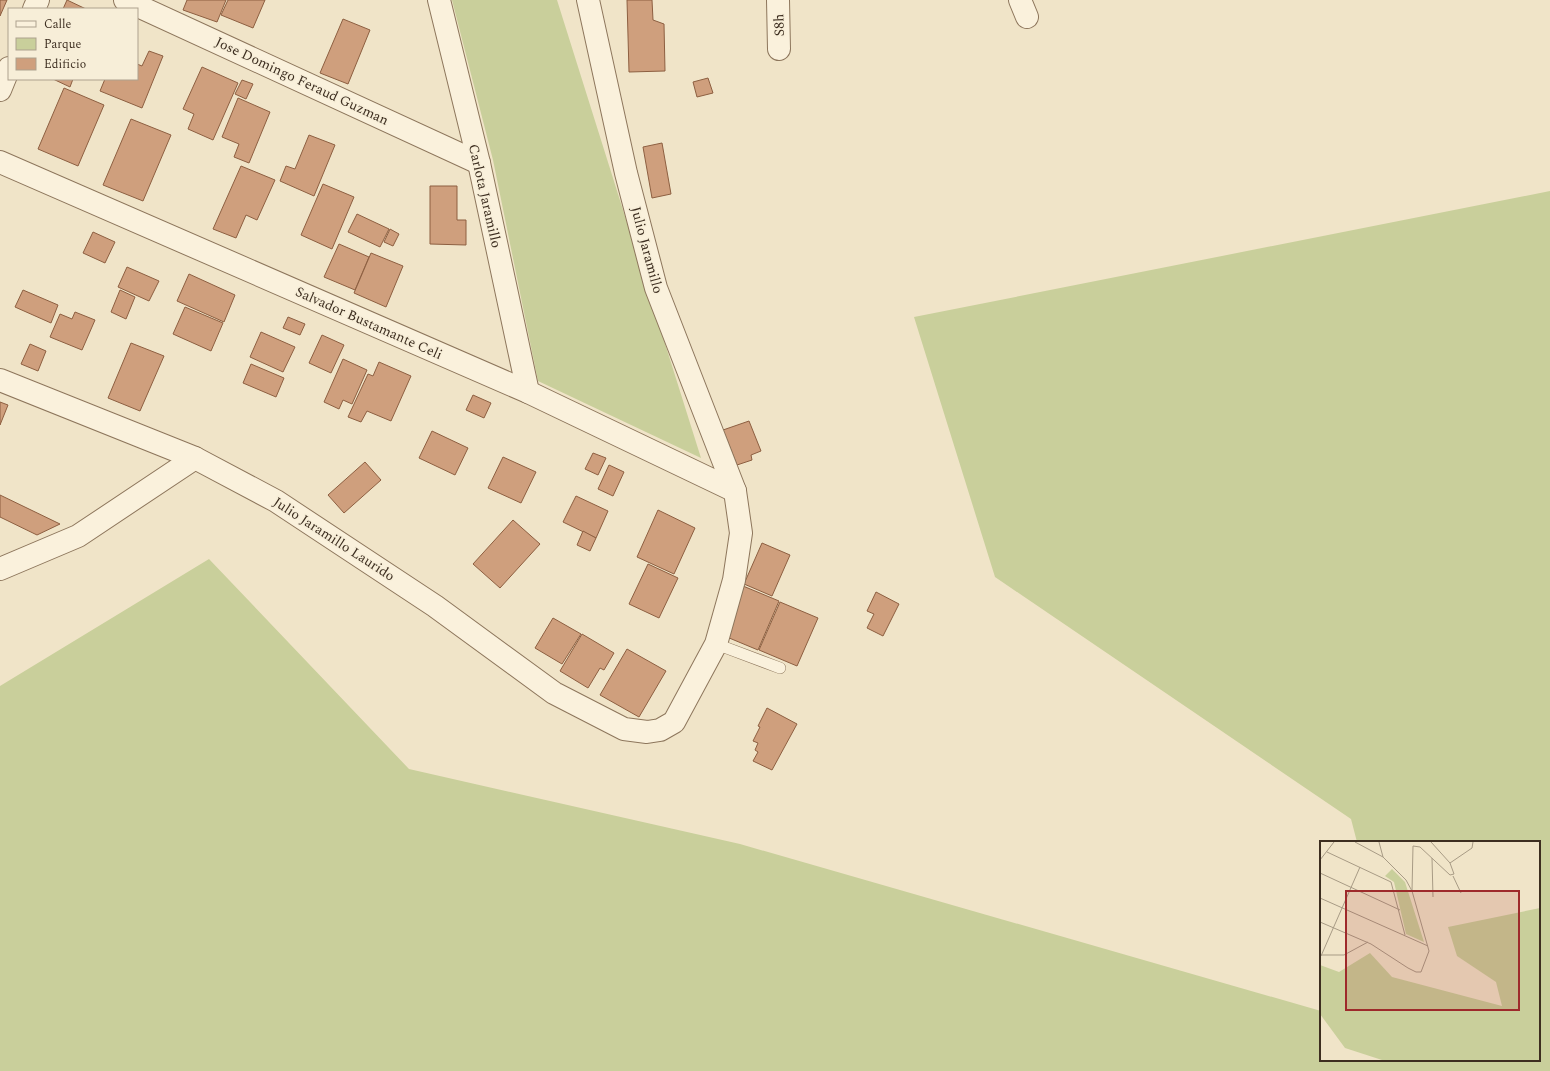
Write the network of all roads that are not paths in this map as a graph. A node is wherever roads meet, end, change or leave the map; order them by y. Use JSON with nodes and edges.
{"nodes":[{"id":1,"x":125,"y":0,"type":"edge"},
{"id":2,"x":439,"y":0,"type":"edge"},
{"id":3,"x":588,"y":0,"type":"edge"},
{"id":4,"x":778,"y":0,"type":"edge"},
{"id":5,"x":779,"y":49,"type":"dead end"},
{"id":6,"x":8,"y":70,"type":"edge"},
{"id":7,"x":0,"y":90,"type":"edge"},
{"id":8,"x":0,"y":162,"type":"edge"},
{"id":9,"x":479,"y":163,"type":"junction"},
{"id":10,"x":0,"y":380,"type":"edge"},
{"id":11,"x":528,"y":392,"type":"junction"},
{"id":12,"x":195,"y":458,"type":"junction"},
{"id":13,"x":735,"y":491,"type":"junction"},
{"id":14,"x":0,"y":569,"type":"edge"},
{"id":15,"x":716,"y":644,"type":"junction"},
{"id":16,"x":780,"y":668,"type":"dead end"},
{"id":17,"x":647,"y":732,"type":"joint"}],
"edges":[{"from":1,"to":9,"type":"street","name":"Jose Domingo Feraud Guzman"},
{"from":2,"to":9,"type":"street","name":"Carlota Jaramillo"},
{"from":3,"to":13,"type":"street","name":"Julio Jaramillo"},
{"from":4,"to":5,"type":"street","name":"S8h"},
{"from":6,"to":7,"type":"street"},
{"from":8,"to":11,"type":"street","name":"Salvador Bustamante Celi"},
{"from":9,"to":11,"type":"street","name":"Carlota Jaramillo"},
{"from":10,"to":12,"type":"street","name":"Julio Jaramillo Laurido"},
{"from":11,"to":13,"type":"street","name":"Salvador Bustamante Celi"},
{"from":12,"to":14,"type":"street"},
{"from":12,"to":17,"type":"street","name":"Julio Jaramillo Laurido"},
{"from":13,"to":15,"type":"street","name":"Julio Jaramillo"},
{"from":15,"to":16,"type":"lane"},
{"from":15,"to":17,"type":"street","name":"Julio Jaramillo"}]}
